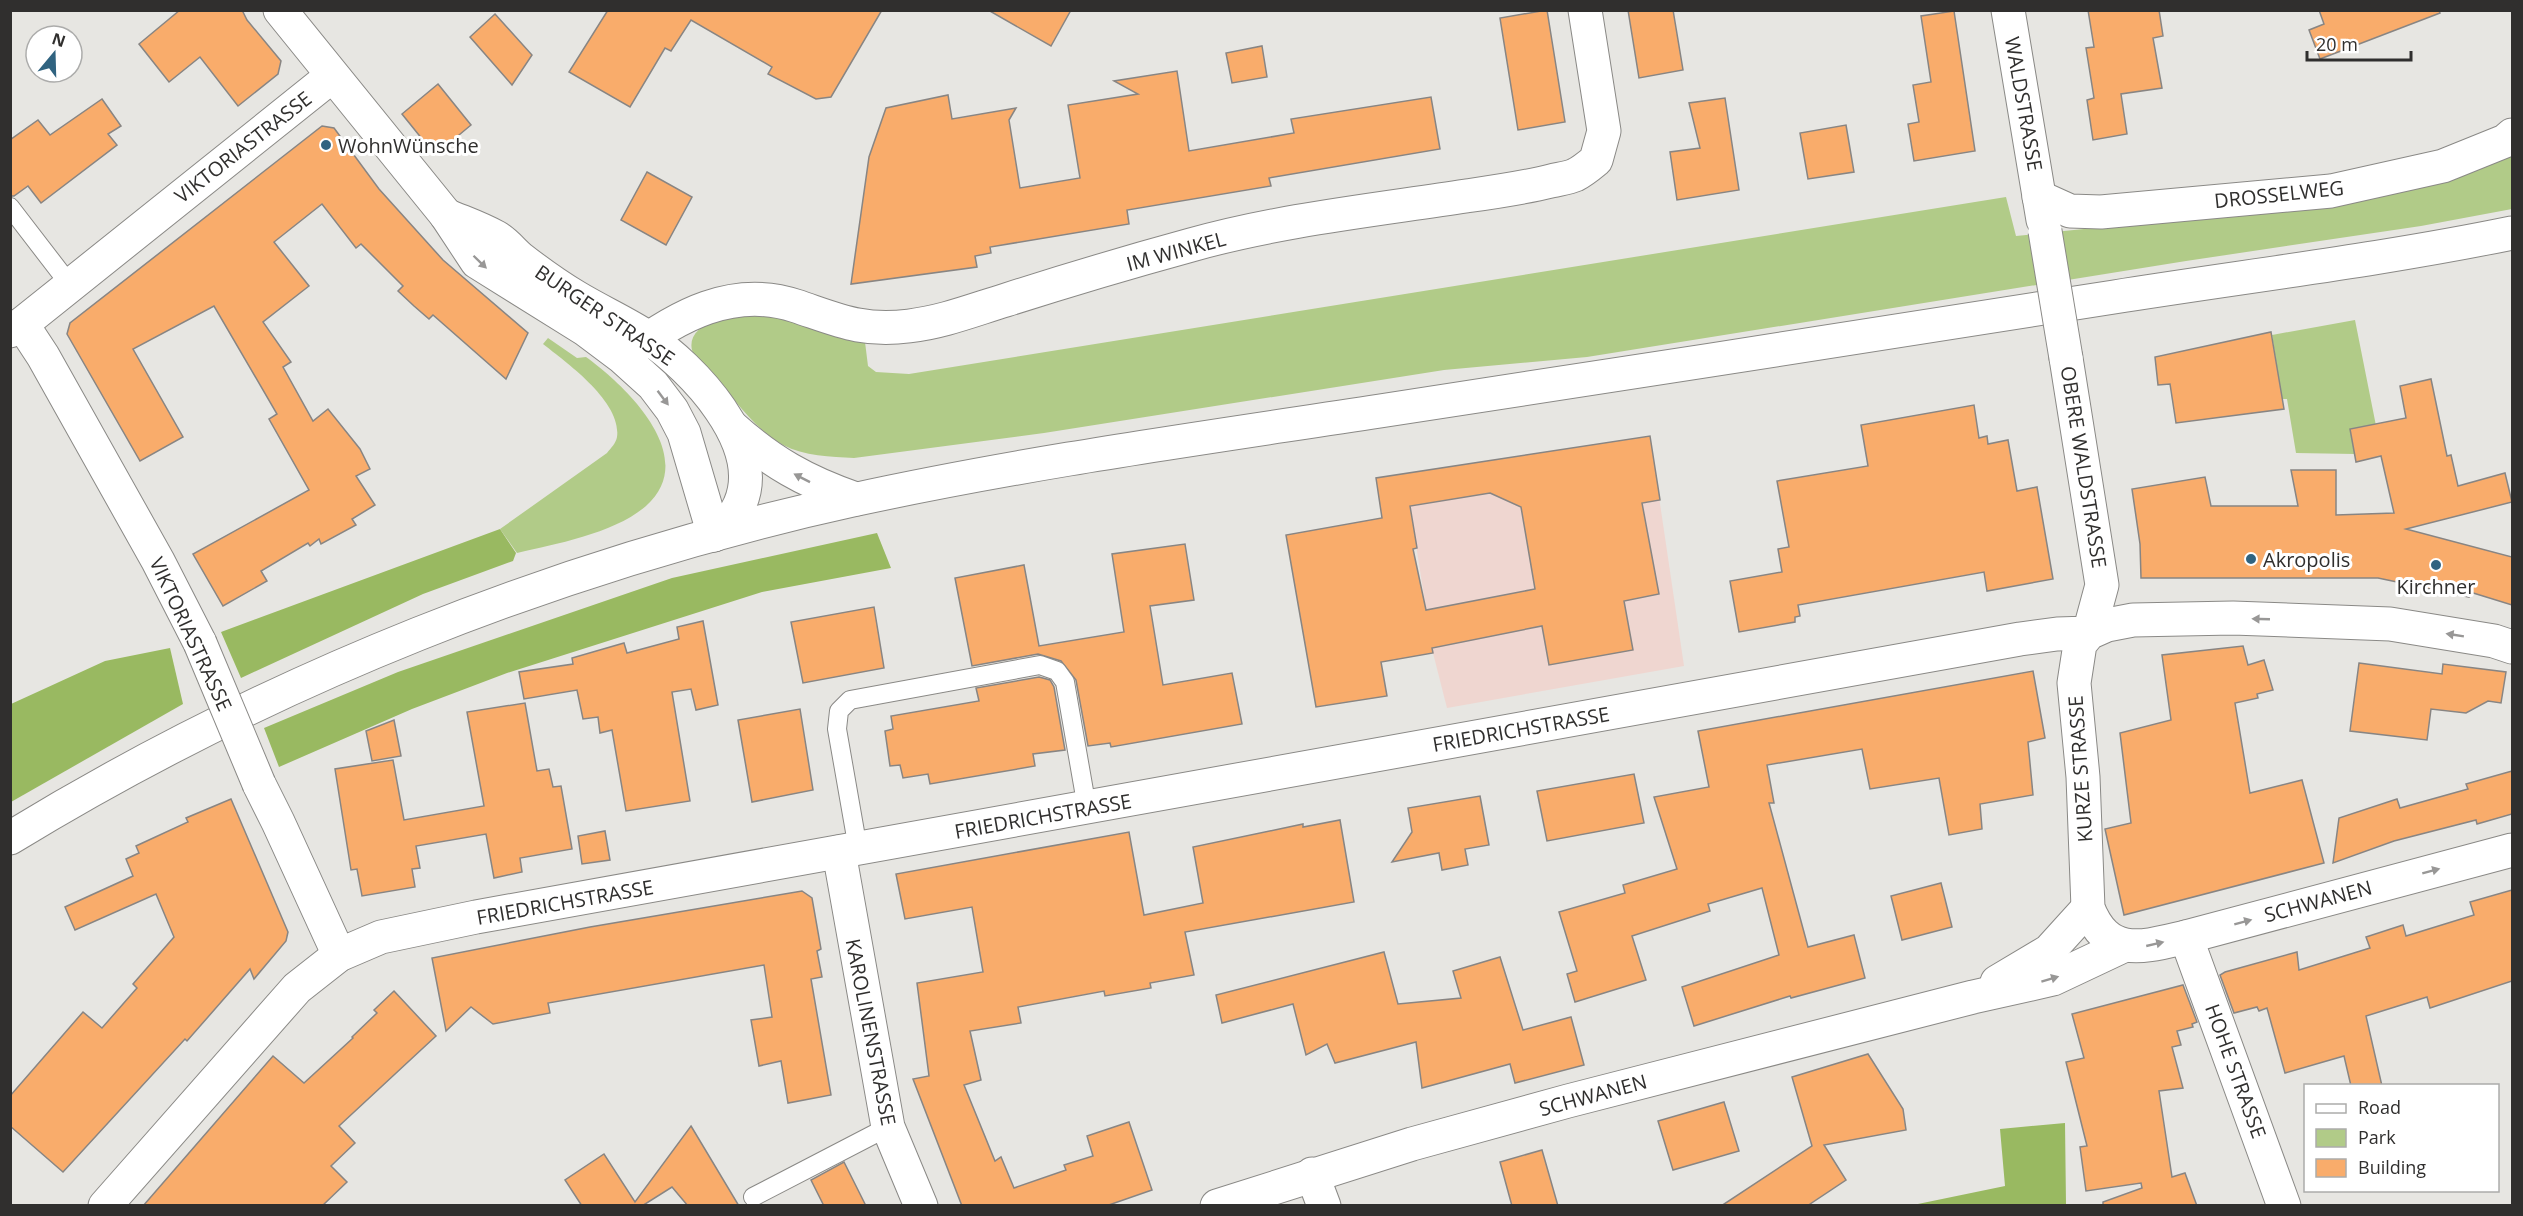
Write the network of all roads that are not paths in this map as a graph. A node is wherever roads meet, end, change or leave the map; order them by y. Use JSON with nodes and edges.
{"nodes":[{"id":1,"x":280,"y":10,"type":"edge"},
{"id":2,"x":1585,"y":10,"type":"edge"},
{"id":3,"x":2008,"y":10,"type":"edge"},
{"id":4,"x":332,"y":76,"type":"junction"},
{"id":5,"x":2512,"y":135,"type":"edge"},
{"id":6,"x":2039,"y":197,"type":"junction"},
{"id":7,"x":10,"y":207,"type":"edge"},
{"id":8,"x":2512,"y":233,"type":"edge"},
{"id":9,"x":70,"y":285,"type":"junction"},
{"id":10,"x":16,"y":328,"type":"edge"},
{"id":11,"x":635,"y":347,"type":"junction"},
{"id":12,"x":729,"y":423,"type":"junction"},
{"id":13,"x":856,"y":499,"type":"junction"},
{"id":14,"x":714,"y":535,"type":"junction"},
{"id":15,"x":2089,"y":633,"type":"junction"},
{"id":16,"x":2512,"y":647,"type":"edge"},
{"id":17,"x":1087,"y":808,"type":"junction"},
{"id":18,"x":10,"y":838,"type":"edge"},
{"id":19,"x":2512,"y":850,"type":"edge"},
{"id":20,"x":848,"y":851,"type":"junction"},
{"id":21,"x":2088,"y":908,"type":"junction"},
{"id":22,"x":2186,"y":937,"type":"junction"},
{"id":23,"x":2123,"y":946,"type":"junction"},
{"id":24,"x":339,"y":956,"type":"junction"},
{"id":25,"x":1972,"y":997,"type":"junction"},
{"id":26,"x":888,"y":1127,"type":"junction"},
{"id":27,"x":1312,"y":1174,"type":"junction"},
{"id":28,"x":753,"y":1197,"type":"dead end"},
{"id":29,"x":105,"y":1206,"type":"edge"},
{"id":30,"x":921,"y":1206,"type":"edge"},
{"id":31,"x":1217,"y":1206,"type":"edge"},
{"id":32,"x":1324,"y":1206,"type":"edge"},
{"id":33,"x":2284,"y":1206,"type":"edge"}],
"edges":[{"from":1,"to":4,"type":"street","name":"BURGER STRASSE"},
{"from":2,"to":11,"type":"street","name":"IM WINKEL"},
{"from":3,"to":6,"type":"street","name":"WALDSTRASSE"},
{"from":4,"to":9,"type":"street","name":"VIKTORIASTRASSE"},
{"from":4,"to":11,"type":"street","name":"BURGER STRASSE"},
{"from":5,"to":6,"type":"street","name":"DROSSELWEG"},
{"from":6,"to":15,"type":"street","name":"OBERE WALDSTRASSE","bridge":true},
{"from":7,"to":9,"type":"lane"},
{"from":8,"to":13,"type":"street"},
{"from":9,"to":10,"type":"street","name":"VIKTORIASTRASSE"},
{"from":10,"to":24,"type":"street","name":"VIKTORIASTRASSE","bridge":true},
{"from":11,"to":12,"type":"street","name":"BURGER STRASSE"},
{"from":11,"to":14,"type":"street","name":"BURGER STRASSE","one_way":true},
{"from":13,"to":12,"type":"street","one_way":true},
{"from":12,"to":14,"type":"street","name":"BURGER STRASSE"},
{"from":13,"to":14,"type":"street"},
{"from":14,"to":18,"type":"street"},
{"from":16,"to":15,"type":"street","one_way":true},
{"from":15,"to":17,"type":"street","name":"FRIEDRICHSTRASSE"},
{"from":15,"to":21,"type":"street","name":"KURZE STRASSE"},
{"from":17,"to":20,"type":"street","name":"FRIEDRICHSTRASSE"},
{"from":17,"to":20,"type":"lane"},
{"from":22,"to":19,"type":"street","name":"SCHWANEN","one_way":true},
{"from":20,"to":24,"type":"street","name":"FRIEDRICHSTRASSE"},
{"from":20,"to":26,"type":"street","name":"KAROLINENSTRASSE"},
{"from":21,"to":23,"type":"street"},
{"from":21,"to":25,"type":"street","name":"SCHWANEN"},
{"from":23,"to":22,"type":"street","name":"SCHWANEN","one_way":true},
{"from":22,"to":33,"type":"street","name":"HOHE STRASSE"},
{"from":25,"to":23,"type":"street","name":"SCHWANEN","one_way":true},
{"from":24,"to":29,"type":"street","name":"FRIEDRICHSTRASSE"},
{"from":25,"to":27,"type":"street","name":"SCHWANEN"},
{"from":26,"to":28,"type":"lane"},
{"from":26,"to":30,"type":"street","name":"KAROLINENSTRASSE"},
{"from":27,"to":31,"type":"street","name":"SCHWANEN"},
{"from":27,"to":32,"type":"street"}]}
